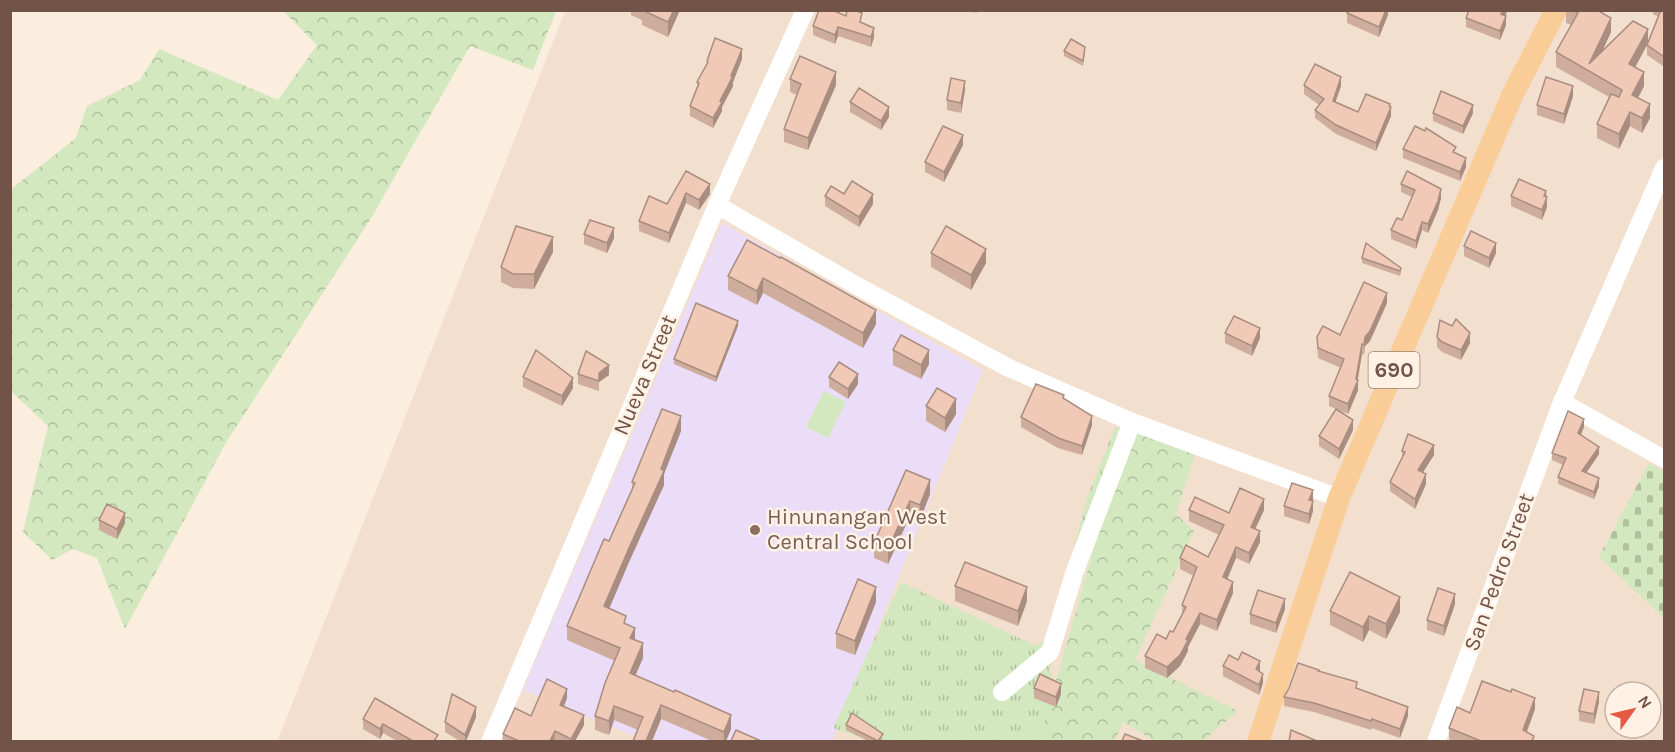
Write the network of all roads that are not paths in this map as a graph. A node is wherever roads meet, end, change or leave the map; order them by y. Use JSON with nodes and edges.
{"nodes":[{"id":1,"x":805,"y":10,"type":"edge"},
{"id":2,"x":1556,"y":10,"type":"edge"},
{"id":3,"x":1665,"y":168,"type":"edge"},
{"id":4,"x":717,"y":205,"type":"junction"},
{"id":5,"x":1562,"y":402,"type":"junction"},
{"id":6,"x":1132,"y":422,"type":"junction"},
{"id":7,"x":1665,"y":459,"type":"edge"},
{"id":8,"x":1339,"y":498,"type":"junction"},
{"id":9,"x":1002,"y":692,"type":"dead end"},
{"id":10,"x":490,"y":741,"type":"edge"},
{"id":11,"x":1258,"y":741,"type":"edge"},
{"id":12,"x":1436,"y":741,"type":"edge"}],
"edges":[{"from":1,"to":4,"type":"street","name":"Nueva Street"},
{"from":2,"to":8,"type":"main road","number":"690"},
{"from":3,"to":5,"type":"street","name":"San Pedro Street"},
{"from":4,"to":6,"type":"street"},
{"from":4,"to":10,"type":"street","name":"Nueva Street"},
{"from":5,"to":7,"type":"street"},
{"from":5,"to":12,"type":"street","name":"San Pedro Street"},
{"from":6,"to":8,"type":"street"},
{"from":6,"to":9,"type":"street"},
{"from":8,"to":11,"type":"main road","number":"690"}]}
